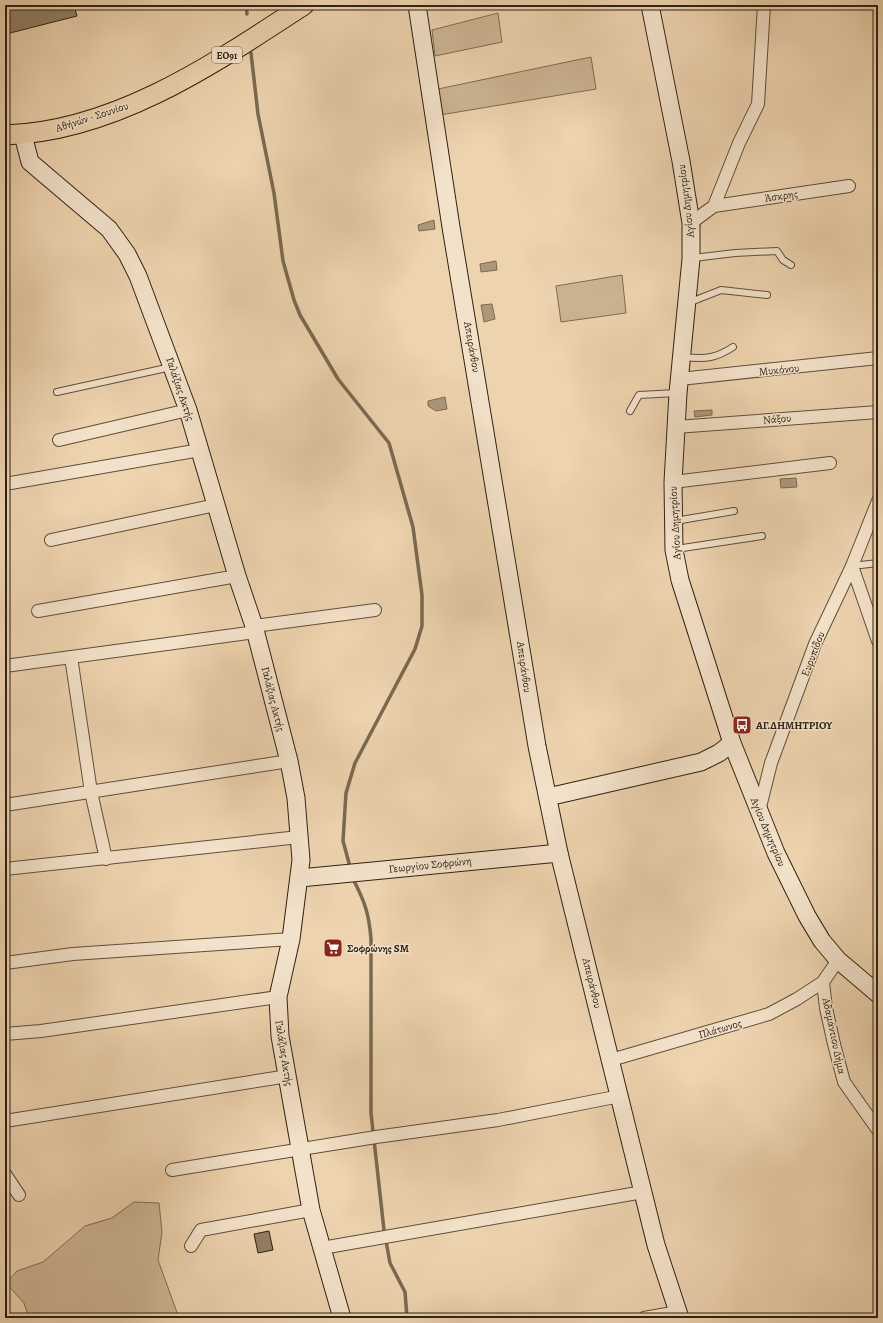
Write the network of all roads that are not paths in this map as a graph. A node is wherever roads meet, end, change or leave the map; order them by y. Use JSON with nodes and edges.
{"nodes":[{"id":1,"x":280,"y":5,"type":"edge"},
{"id":2,"x":304,"y":5,"type":"edge"},
{"id":3,"x":417,"y":5,"type":"edge"},
{"id":4,"x":650,"y":5,"type":"edge"},
{"id":5,"x":764,"y":5,"type":"edge"},
{"id":6,"x":154,"y":94,"type":"junction"},
{"id":7,"x":14,"y":135,"type":"edge"},
{"id":8,"x":849,"y":186,"type":"dead end"},
{"id":9,"x":714,"y":206,"type":"junction"},
{"id":10,"x":691,"y":223,"type":"junction"},
{"id":11,"x":691,"y":259,"type":"junction"},
{"id":12,"x":791,"y":265,"type":"dead end"},
{"id":13,"x":767,"y":296,"type":"dead end"},
{"id":14,"x":688,"y":303,"type":"junction"},
{"id":15,"x":734,"y":347,"type":"dead end"},
{"id":16,"x":682,"y":356,"type":"junction"},
{"id":17,"x":878,"y":358,"type":"edge"},
{"id":18,"x":173,"y":367,"type":"junction"},
{"id":19,"x":679,"y":386,"type":"junction"},
{"id":20,"x":57,"y":392,"type":"dead end"},
{"id":21,"x":188,"y":410,"type":"junction"},
{"id":22,"x":630,"y":411,"type":"dead end"},
{"id":23,"x":878,"y":412,"type":"edge"},
{"id":24,"x":676,"y":427,"type":"junction"},
{"id":25,"x":59,"y":440,"type":"dead end"},
{"id":26,"x":200,"y":450,"type":"junction"},
{"id":27,"x":830,"y":463,"type":"dead end"},
{"id":28,"x":673,"y":482,"type":"junction"},
{"id":29,"x":5,"y":484,"type":"edge"},
{"id":30,"x":878,"y":501,"type":"edge"},
{"id":31,"x":216,"y":505,"type":"junction"},
{"id":32,"x":734,"y":511,"type":"dead end"},
{"id":33,"x":673,"y":522,"type":"junction"},
{"id":34,"x":762,"y":536,"type":"dead end"},
{"id":35,"x":51,"y":540,"type":"dead end"},
{"id":36,"x":674,"y":550,"type":"junction"},
{"id":37,"x":878,"y":563,"type":"edge"},
{"id":38,"x":852,"y":566,"type":"junction"},
{"id":39,"x":237,"y":576,"type":"junction"},
{"id":40,"x":375,"y":610,"type":"dead end"},
{"id":41,"x":38,"y":611,"type":"dead end"},
{"id":42,"x":255,"y":629,"type":"junction"},
{"id":43,"x":878,"y":641,"type":"edge"},
{"id":44,"x":71,"y":657,"type":"junction"},
{"id":45,"x":5,"y":666,"type":"edge"},
{"id":46,"x":732,"y":743,"type":"junction"},
{"id":47,"x":289,"y":761,"type":"junction"},
{"id":48,"x":91,"y":792,"type":"junction"},
{"id":49,"x":548,"y":797,"type":"junction"},
{"id":50,"x":5,"y":805,"type":"edge"},
{"id":51,"x":759,"y":811,"type":"junction"},
{"id":52,"x":299,"y":837,"type":"junction"},
{"id":53,"x":560,"y":853,"type":"junction"},
{"id":54,"x":106,"y":859,"type":"junction"},
{"id":55,"x":5,"y":869,"type":"edge"},
{"id":56,"x":300,"y":878,"type":"junction"},
{"id":57,"x":292,"y":939,"type":"junction"},
{"id":58,"x":838,"y":960,"type":"junction"},
{"id":59,"x":5,"y":963,"type":"edge"},
{"id":60,"x":823,"y":982,"type":"junction"},
{"id":61,"x":878,"y":994,"type":"edge"},
{"id":62,"x":278,"y":997,"type":"junction"},
{"id":63,"x":5,"y":1034,"type":"edge"},
{"id":64,"x":611,"y":1060,"type":"junction"},
{"id":65,"x":288,"y":1076,"type":"junction"},
{"id":66,"x":620,"y":1096,"type":"junction"},
{"id":67,"x":5,"y":1121,"type":"edge"},
{"id":68,"x":878,"y":1130,"type":"edge"},
{"id":69,"x":299,"y":1149,"type":"junction"},
{"id":70,"x":172,"y":1170,"type":"dead end"},
{"id":71,"x":5,"y":1174,"type":"edge"},
{"id":72,"x":643,"y":1192,"type":"junction"},
{"id":73,"x":19,"y":1195,"type":"dead end"},
{"id":74,"x":311,"y":1210,"type":"junction"},
{"id":75,"x":191,"y":1246,"type":"dead end"},
{"id":76,"x":322,"y":1248,"type":"junction"},
{"id":77,"x":679,"y":1315,"type":"edge"},
{"id":78,"x":342,"y":1318,"type":"edge"},
{"id":79,"x":644,"y":1318,"type":"edge"}],
"edges":[{"from":1,"to":6,"type":"main road","name":"Αθήνών - Σουνίου","number":"ΕΟ91"},
{"from":2,"to":6,"type":"main road","name":"Αθήνών - Σουνίου","number":"ΕΟ91"},
{"from":3,"to":49,"type":"street","name":"Απειράνθου"},
{"from":4,"to":10,"type":"street","name":"Αγίου Δημητρίου"},
{"from":5,"to":9,"type":"street"},
{"from":6,"to":7,"type":"main road","name":"Αθήνών - Σουνίου","number":"ΕΟ91"},
{"from":7,"to":18,"type":"street","name":"Γαλάζιας Ακτής"},
{"from":8,"to":9,"type":"street","name":"Άσκρης"},
{"from":9,"to":10,"type":"street"},
{"from":10,"to":11,"type":"street","name":"Αγίου Δημητρίου"},
{"from":11,"to":12,"type":"lane"},
{"from":11,"to":14,"type":"street","name":"Αγίου Δημητρίου"},
{"from":13,"to":14,"type":"lane"},
{"from":14,"to":16,"type":"street","name":"Αγίου Δημητρίου"},
{"from":15,"to":16,"type":"lane"},
{"from":16,"to":19,"type":"street","name":"Αγίου Δημητρίου"},
{"from":17,"to":19,"type":"street","name":"Μυκόνου"},
{"from":18,"to":20,"type":"lane"},
{"from":18,"to":21,"type":"street","name":"Γαλάζιας Ακτής"},
{"from":19,"to":22,"type":"lane"},
{"from":19,"to":24,"type":"street","name":"Αγίου Δημητρίου"},
{"from":21,"to":25,"type":"street"},
{"from":21,"to":26,"type":"street","name":"Γαλάζιας Ακτής"},
{"from":23,"to":24,"type":"street","name":"Νάξου"},
{"from":24,"to":28,"type":"street","name":"Αγίου Δημητρίου"},
{"from":26,"to":29,"type":"street"},
{"from":26,"to":31,"type":"street","name":"Γαλάζιας Ακτής"},
{"from":27,"to":28,"type":"street"},
{"from":28,"to":33,"type":"street","name":"Αγίου Δημητρίου"},
{"from":30,"to":38,"type":"street","name":"Ευρυπίδου"},
{"from":31,"to":35,"type":"street"},
{"from":31,"to":39,"type":"street","name":"Γαλάζιας Ακτής"},
{"from":32,"to":33,"type":"lane"},
{"from":33,"to":36,"type":"street","name":"Αγίου Δημητρίου"},
{"from":34,"to":36,"type":"lane"},
{"from":36,"to":46,"type":"street","name":"Αγίου Δημητρίου"},
{"from":37,"to":38,"type":"lane"},
{"from":38,"to":43,"type":"street"},
{"from":38,"to":51,"type":"street","name":"Ευρυπίδου"},
{"from":39,"to":41,"type":"street"},
{"from":39,"to":42,"type":"street","name":"Γαλάζιας Ακτής"},
{"from":40,"to":42,"type":"street"},
{"from":42,"to":44,"type":"street"},
{"from":42,"to":47,"type":"street","name":"Γαλάζιας Ακτής"},
{"from":44,"to":45,"type":"street"},
{"from":44,"to":48,"type":"street"},
{"from":46,"to":49,"type":"street"},
{"from":46,"to":51,"type":"street","name":"Αγίου Δημητρίου"},
{"from":47,"to":48,"type":"street"},
{"from":47,"to":52,"type":"street","name":"Γαλάζιας Ακτής"},
{"from":48,"to":50,"type":"street"},
{"from":48,"to":54,"type":"street"},
{"from":49,"to":53,"type":"street","name":"Απειράνθου"},
{"from":51,"to":58,"type":"street","name":"Αγίου Δημητρίου"},
{"from":52,"to":54,"type":"street"},
{"from":52,"to":56,"type":"street","name":"Γαλάζιας Ακτής"},
{"from":53,"to":56,"type":"street","name":"Γεωργίου Σοφρώνη"},
{"from":53,"to":64,"type":"street","name":"Απειράνθου"},
{"from":54,"to":55,"type":"street"},
{"from":56,"to":57,"type":"street","name":"Γαλάζιας Ακτής"},
{"from":57,"to":59,"type":"street"},
{"from":57,"to":62,"type":"street","name":"Γαλάζιας Ακτής"},
{"from":58,"to":60,"type":"street","name":"Αδαμάντιου Δήμα"},
{"from":58,"to":61,"type":"street","name":"Αγίου Δημητρίου"},
{"from":60,"to":64,"type":"street","name":"Πλάτωνος"},
{"from":60,"to":68,"type":"street","name":"Αδαμάντιου Δήμα"},
{"from":62,"to":63,"type":"street"},
{"from":62,"to":65,"type":"street","name":"Γαλάζιας Ακτής"},
{"from":64,"to":66,"type":"street","name":"Απειράνθου"},
{"from":65,"to":67,"type":"street"},
{"from":65,"to":69,"type":"street","name":"Γαλάζιας Ακτής"},
{"from":66,"to":69,"type":"street"},
{"from":66,"to":72,"type":"street","name":"Απειράνθου"},
{"from":69,"to":70,"type":"street"},
{"from":69,"to":74,"type":"street","name":"Γαλάζιας Ακτής"},
{"from":71,"to":73,"type":"street"},
{"from":72,"to":76,"type":"street"},
{"from":72,"to":77,"type":"street","name":"Απειράνθου"},
{"from":74,"to":75,"type":"street"},
{"from":74,"to":76,"type":"street","name":"Γαλάζιας Ακτής"},
{"from":76,"to":78,"type":"street","name":"Γαλάζιας Ακτής"},
{"from":77,"to":79,"type":"street"}]}
